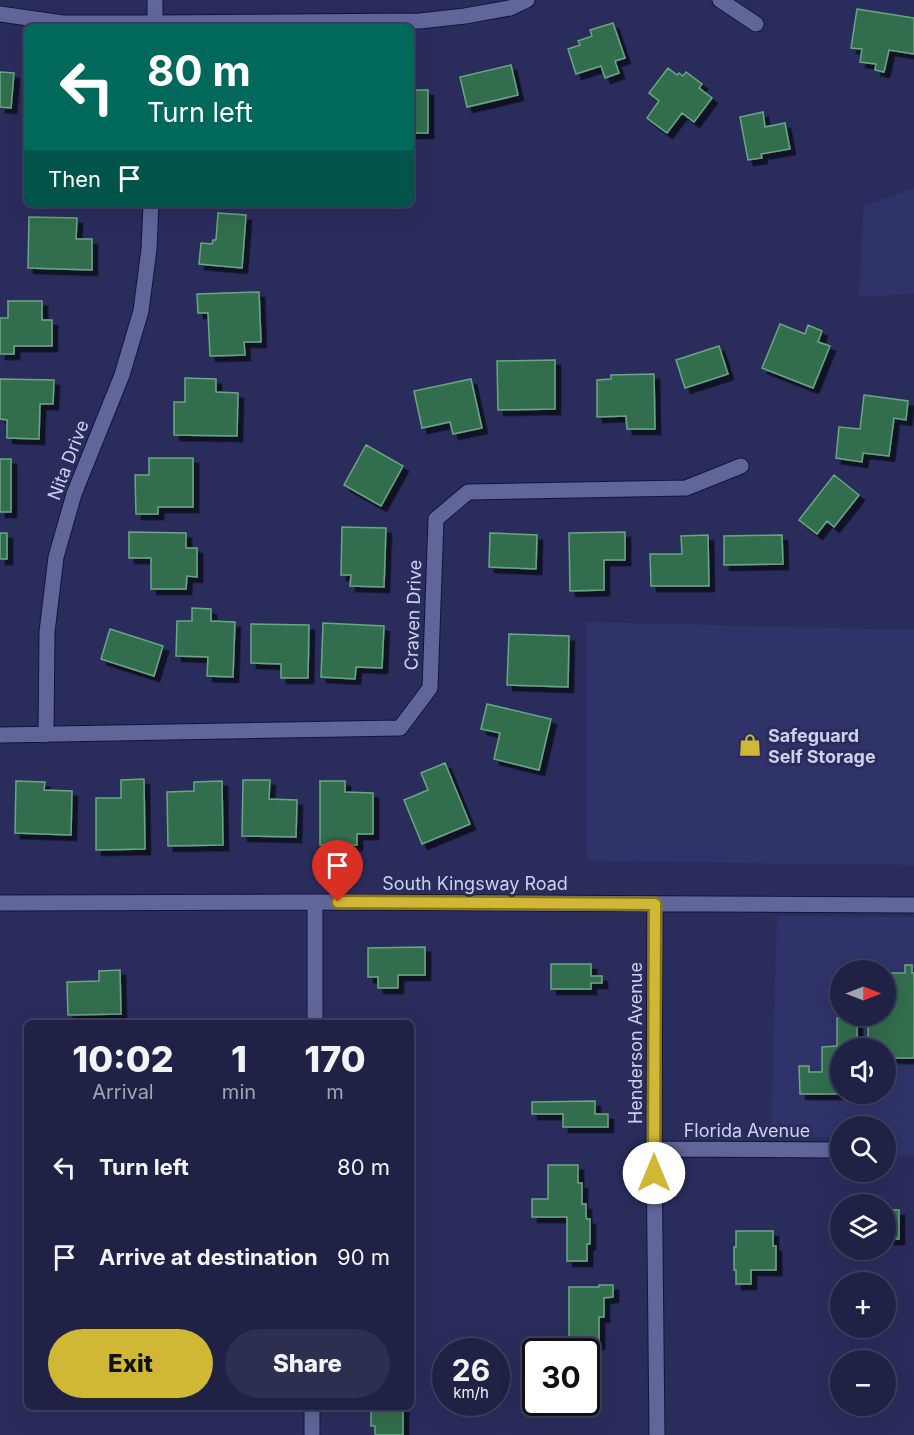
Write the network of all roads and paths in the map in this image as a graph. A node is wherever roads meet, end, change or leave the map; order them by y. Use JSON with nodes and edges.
{"nodes":[{"id":1,"x":155,"y":0,"type":"edge"},
{"id":2,"x":527,"y":0,"type":"edge"},
{"id":3,"x":720,"y":0,"type":"edge"},
{"id":4,"x":0,"y":14,"type":"edge"},
{"id":5,"x":109,"y":24,"type":"edge"},
{"id":6,"x":155,"y":24,"type":"edge"},
{"id":7,"x":221,"y":24,"type":"edge"},
{"id":8,"x":756,"y":24,"type":"dead end"},
{"id":9,"x":150,"y":207,"type":"edge"},
{"id":10,"x":741,"y":466,"type":"dead end"},
{"id":11,"x":0,"y":735,"type":"edge"},
{"id":12,"x":46,"y":735,"type":"junction"},
{"id":13,"x":315,"y":902,"type":"junction"},
{"id":14,"x":0,"y":903,"type":"edge"},
{"id":15,"x":655,"y":904,"type":"junction"},
{"id":16,"x":914,"y":905,"type":"edge"},
{"id":17,"x":315,"y":1020,"type":"edge"},
{"id":18,"x":654,"y":1149,"type":"junction"},
{"id":19,"x":830,"y":1150,"type":"edge"},
{"id":20,"x":312,"y":1410,"type":"edge"},
{"id":21,"x":312,"y":1435,"type":"edge"},
{"id":22,"x":657,"y":1435,"type":"edge"}],
"edges":[{"from":1,"to":6,"type":"street"},
{"from":2,"to":7,"type":"street"},
{"from":3,"to":8,"type":"street"},
{"from":4,"to":5,"type":"street"},
{"from":9,"to":12,"type":"street","name":"Nita Drive"},
{"from":10,"to":12,"type":"street","name":"Craven Drive"},
{"from":11,"to":12,"type":"street","name":"Craven Drive"},
{"from":13,"to":14,"type":"street","name":"South Kingsway Road"},
{"from":13,"to":15,"type":"street","name":"South Kingsway Road"},
{"from":13,"to":17,"type":"street"},
{"from":15,"to":16,"type":"street","name":"South Kingsway Road"},
{"from":15,"to":18,"type":"street","name":"Henderson Avenue"},
{"from":18,"to":19,"type":"street","name":"Florida Avenue"},
{"from":18,"to":22,"type":"street","name":"Henderson Avenue"},
{"from":20,"to":21,"type":"street"}]}
